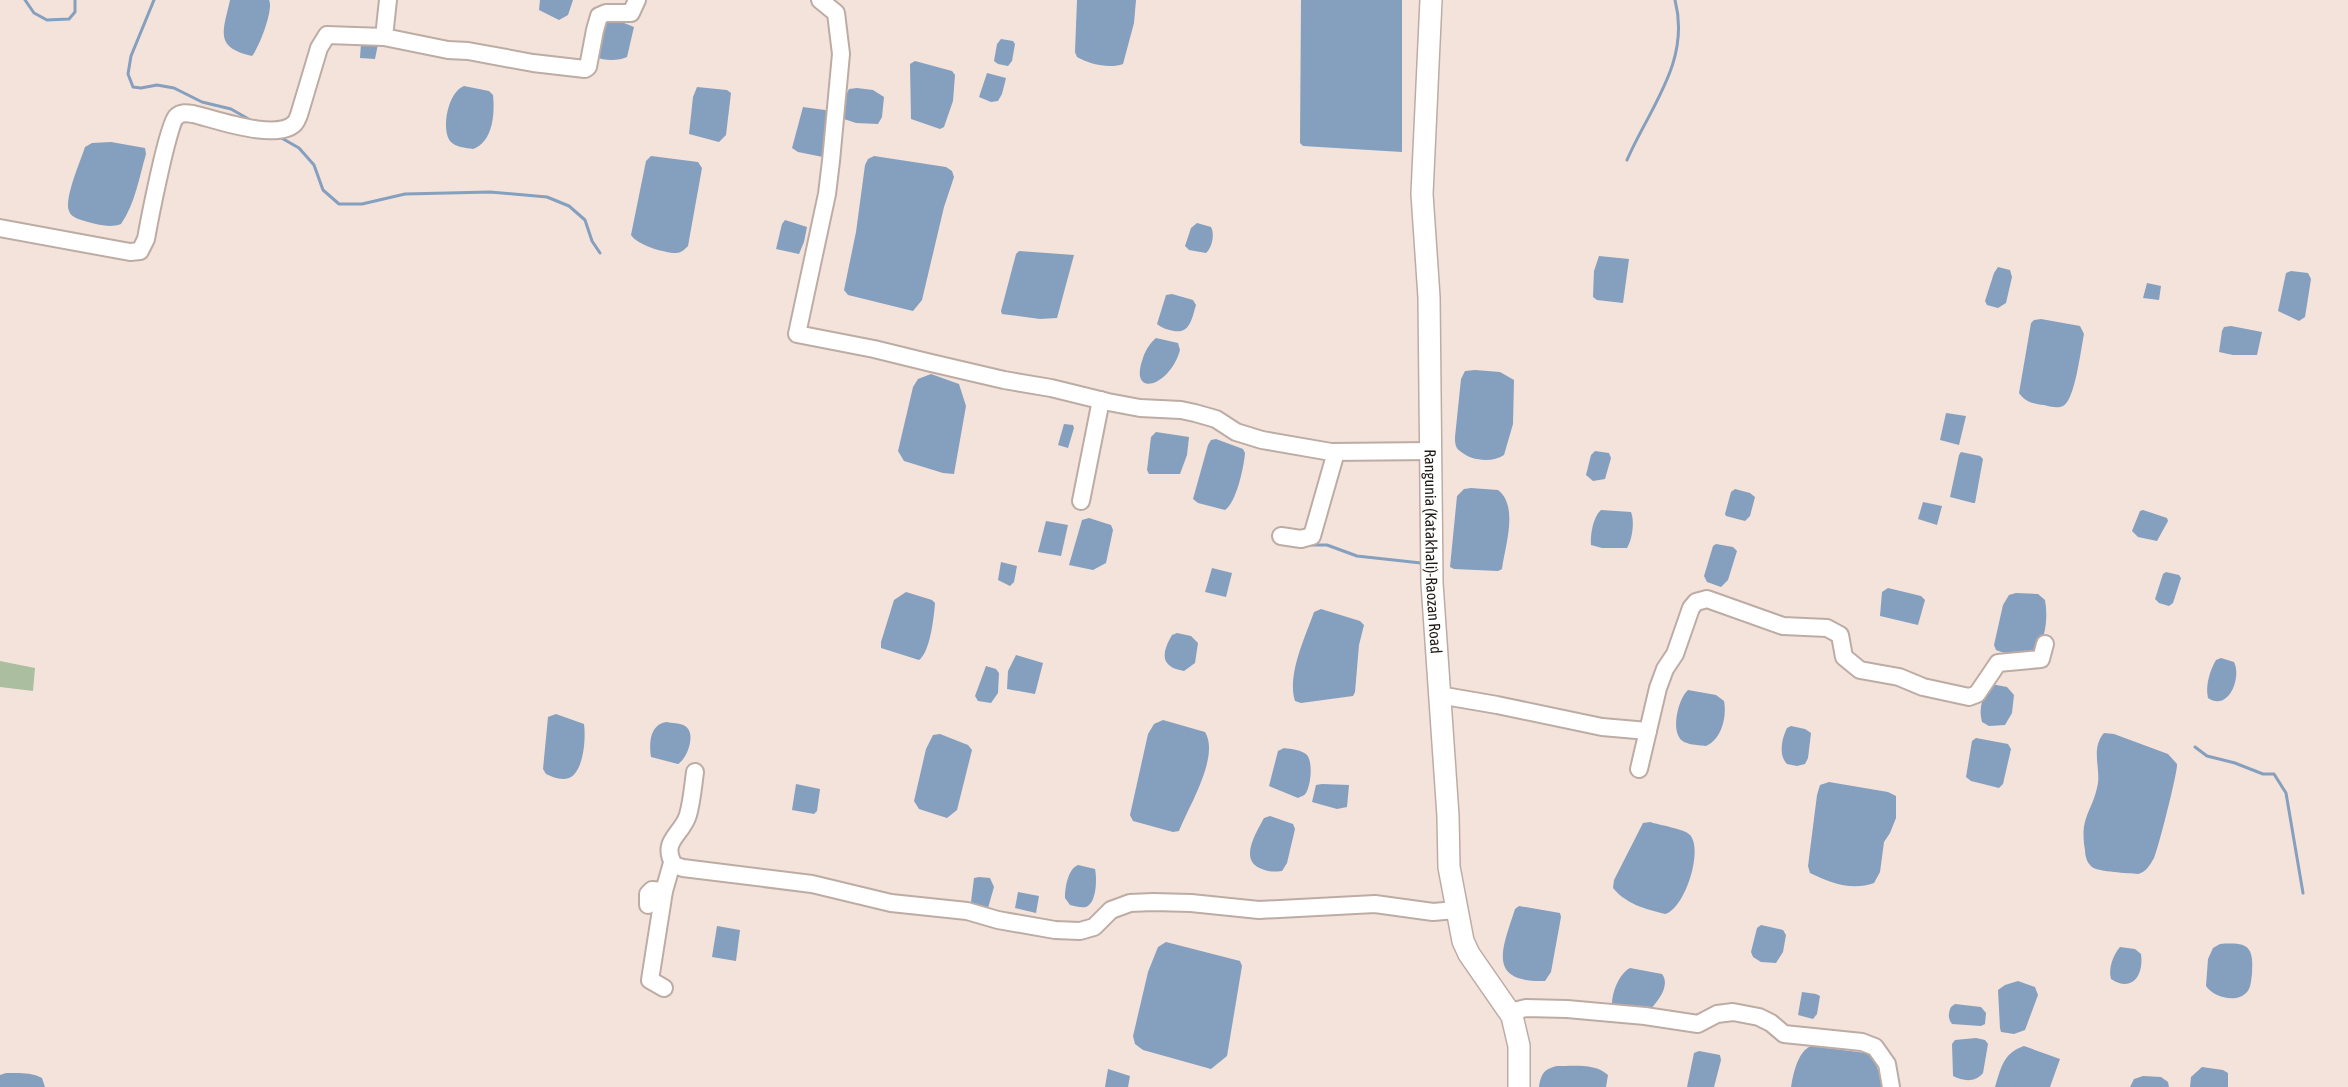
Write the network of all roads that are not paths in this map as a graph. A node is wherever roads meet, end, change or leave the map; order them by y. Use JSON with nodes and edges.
{"nodes":[{"id":1,"x":388,"y":0,"type":"edge"},
{"id":2,"x":637,"y":0,"type":"edge"},
{"id":3,"x":820,"y":0,"type":"edge"},
{"id":4,"x":1431,"y":0,"type":"edge"},
{"id":5,"x":384,"y":37,"type":"junction"},
{"id":6,"x":0,"y":228,"type":"edge"},
{"id":7,"x":1101,"y":400,"type":"junction"},
{"id":8,"x":1336,"y":452,"type":"junction"},
{"id":9,"x":1432,"y":452,"type":"junction"},
{"id":10,"x":1081,"y":501,"type":"dead end"},
{"id":11,"x":1281,"y":536,"type":"dead end"},
{"id":12,"x":2045,"y":644,"type":"dead end"},
{"id":13,"x":1439,"y":695,"type":"junction"},
{"id":14,"x":1648,"y":731,"type":"junction"},
{"id":15,"x":1639,"y":770,"type":"dead end"},
{"id":16,"x":694,"y":772,"type":"dead end"},
{"id":17,"x":672,"y":863,"type":"junction"},
{"id":18,"x":664,"y":891,"type":"junction"},
{"id":19,"x":648,"y":905,"type":"dead end"},
{"id":20,"x":1456,"y":910,"type":"junction"},
{"id":21,"x":664,"y":988,"type":"dead end"},
{"id":22,"x":1510,"y":1012,"type":"junction"},
{"id":23,"x":1519,"y":1087,"type":"edge"},
{"id":24,"x":1891,"y":1087,"type":"edge"}],
"edges":[{"from":1,"to":5,"type":"street"},
{"from":2,"to":5,"type":"street"},
{"from":3,"to":7,"type":"street"},
{"from":4,"to":9,"type":"main road","name":"Rangunia (Katakhali)-Raozan Road"},
{"from":5,"to":6,"type":"street"},
{"from":7,"to":8,"type":"street"},
{"from":7,"to":10,"type":"street"},
{"from":8,"to":9,"type":"street"},
{"from":8,"to":11,"type":"street"},
{"from":9,"to":13,"type":"main road","name":"Rangunia (Katakhali)-Raozan Road"},
{"from":12,"to":14,"type":"street"},
{"from":13,"to":14,"type":"street"},
{"from":13,"to":20,"type":"main road","name":"Rangunia (Katakhali)-Raozan Road"},
{"from":14,"to":15,"type":"street"},
{"from":16,"to":17,"type":"street"},
{"from":17,"to":18,"type":"street"},
{"from":17,"to":20,"type":"street"},
{"from":18,"to":19,"type":"street"},
{"from":18,"to":21,"type":"street"},
{"from":20,"to":22,"type":"main road","name":"Rangunia (Katakhali)-Raozan Road"},
{"from":22,"to":23,"type":"main road","name":"Rangunia (Katakhali)-Raozan Road"},
{"from":22,"to":24,"type":"street"}]}
